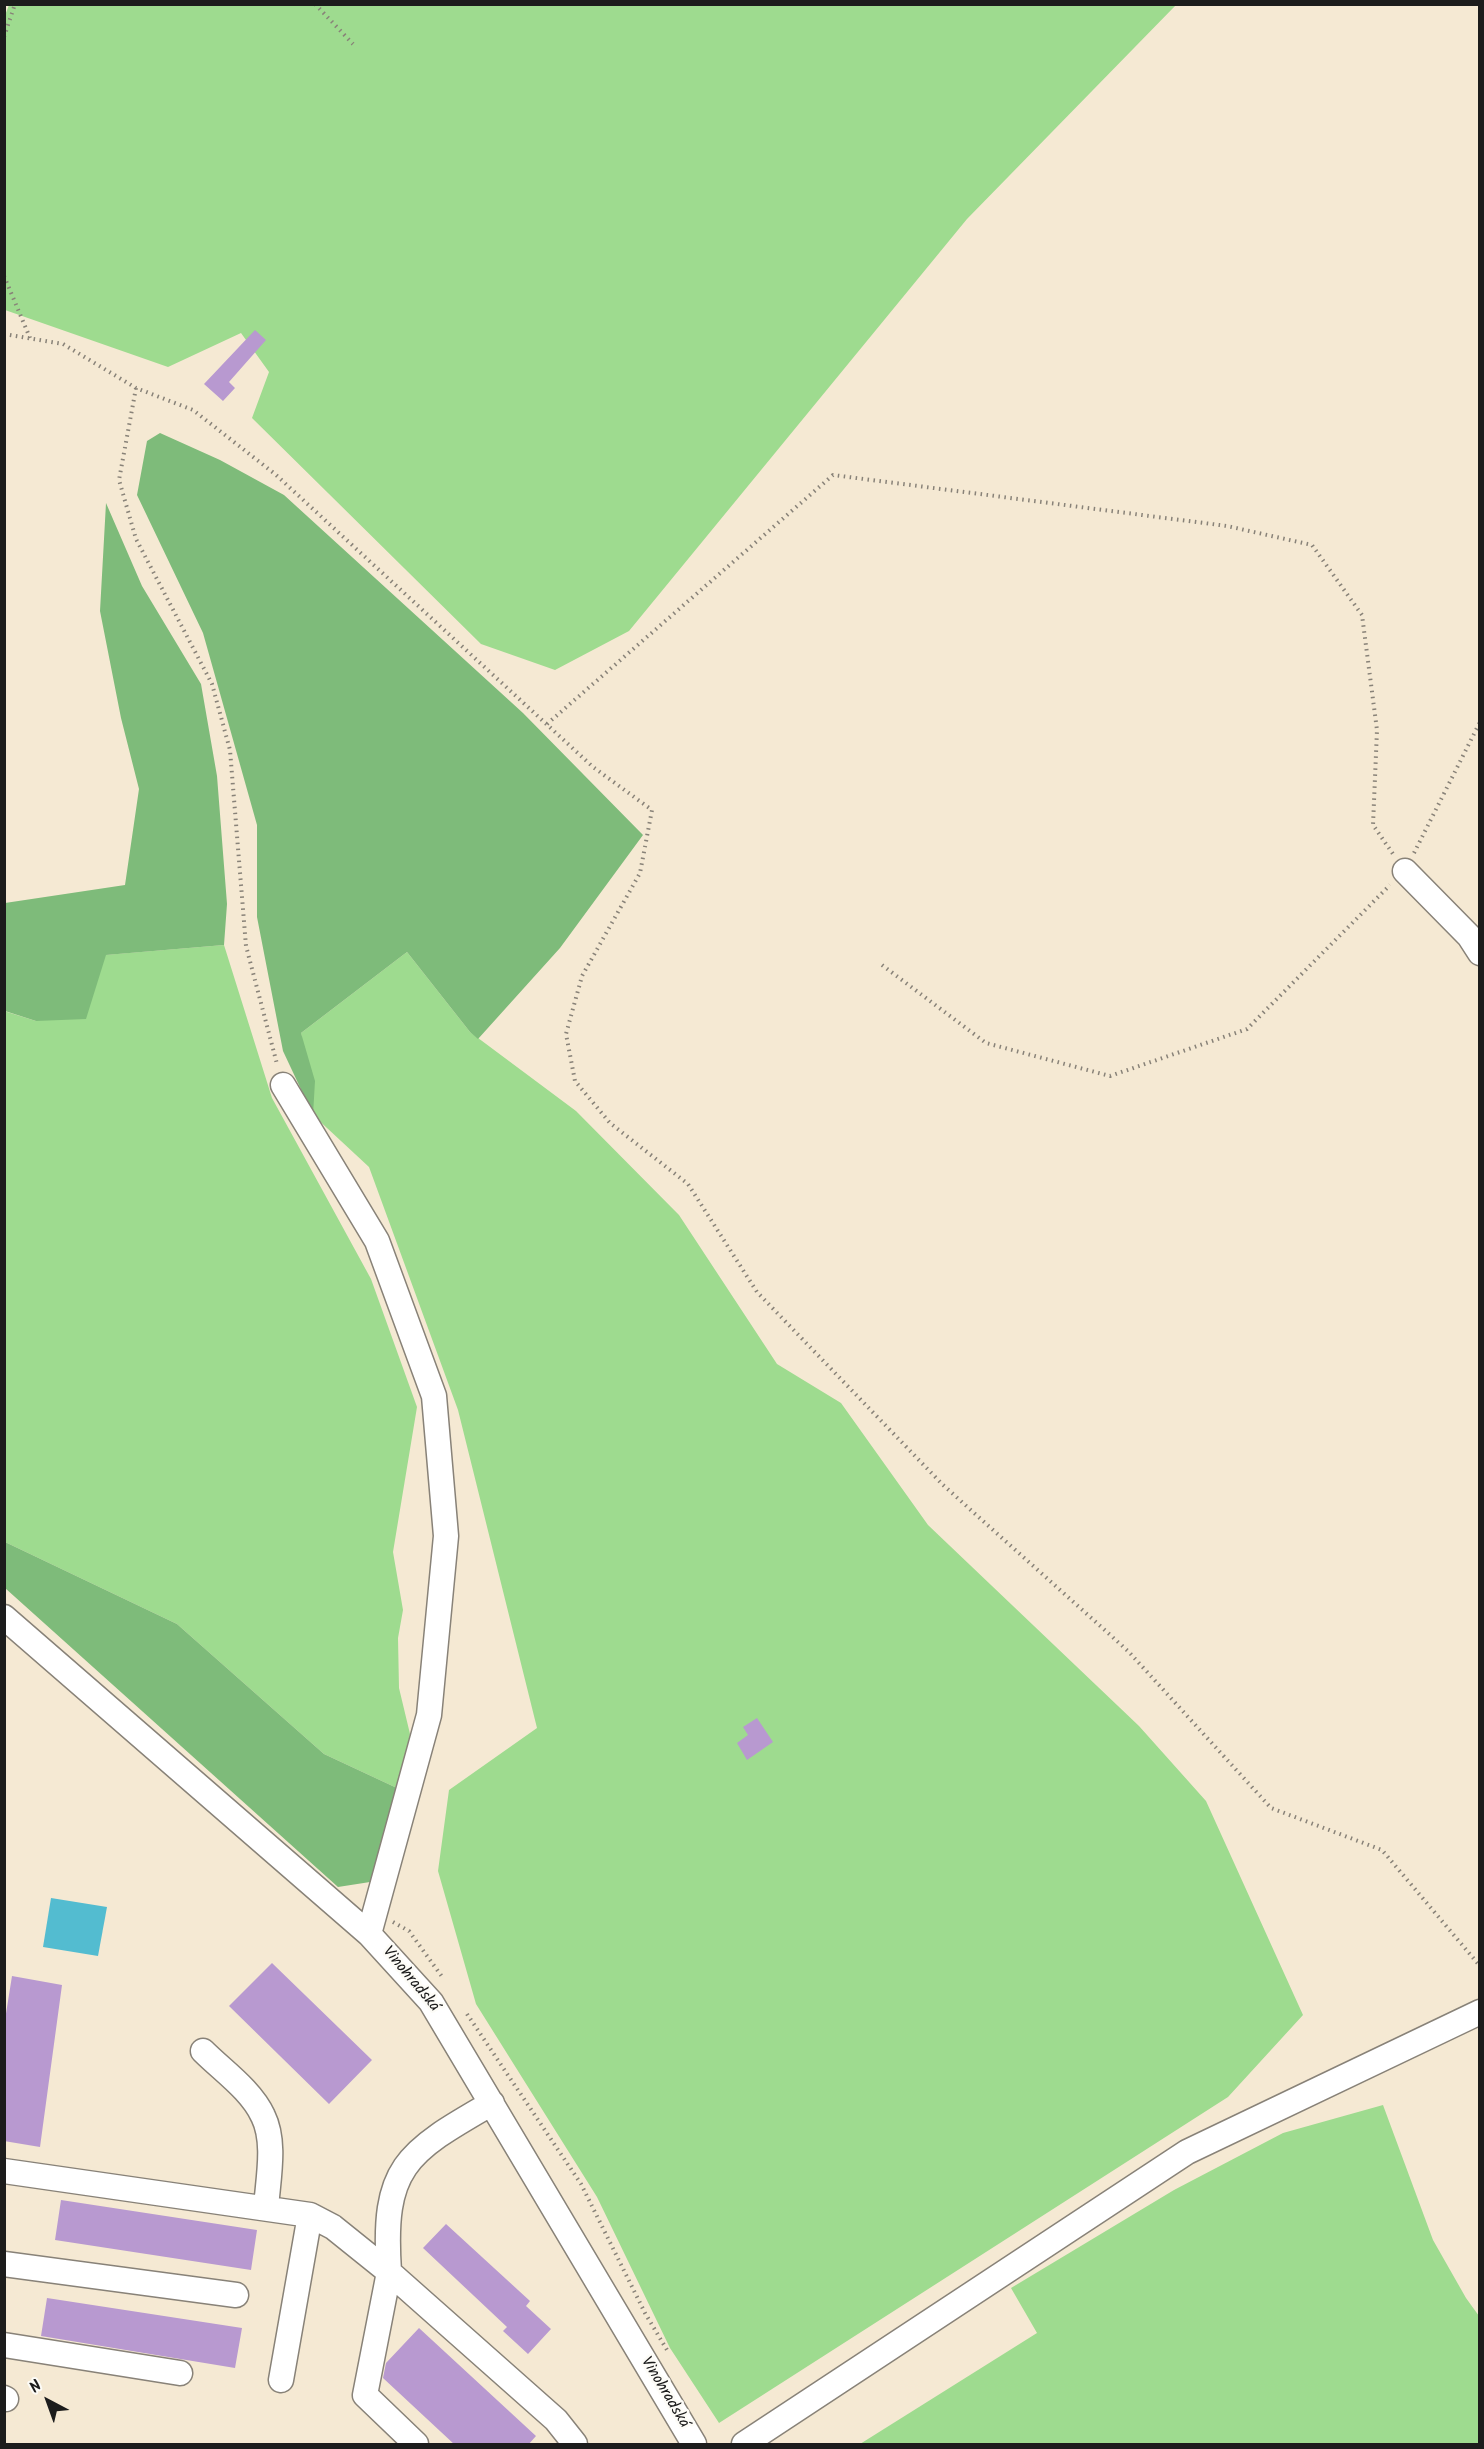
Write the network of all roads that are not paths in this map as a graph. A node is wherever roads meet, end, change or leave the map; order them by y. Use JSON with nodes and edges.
{"nodes":[{"id":1,"x":1405,"y":871,"type":"road end"},
{"id":2,"x":1479,"y":953,"type":"edge"},
{"id":3,"x":283,"y":1085,"type":"road end"},
{"id":4,"x":4,"y":1617,"type":"edge"},
{"id":5,"x":372,"y":1922,"type":"junction"},
{"id":6,"x":1479,"y":2012,"type":"edge"},
{"id":7,"x":203,"y":2051,"type":"dead end"},
{"id":8,"x":492,"y":2103,"type":"junction"},
{"id":9,"x":5,"y":2173,"type":"edge"},
{"id":10,"x":266,"y":2208,"type":"junction"},
{"id":11,"x":310,"y":2215,"type":"junction"},
{"id":12,"x":4,"y":2264,"type":"edge"},
{"id":13,"x":389,"y":2272,"type":"junction"},
{"id":14,"x":236,"y":2295,"type":"dead end"},
{"id":15,"x":4,"y":2344,"type":"edge"},
{"id":16,"x":180,"y":2373,"type":"dead end"},
{"id":17,"x":281,"y":2380,"type":"dead end"},
{"id":18,"x":416,"y":2445,"type":"edge"},
{"id":19,"x":575,"y":2445,"type":"edge"},
{"id":20,"x":694,"y":2445,"type":"edge"},
{"id":21,"x":744,"y":2445,"type":"edge"}],
"edges":[{"from":1,"to":2,"type":"street"},
{"from":3,"to":5,"type":"street"},
{"from":4,"to":5,"type":"street","name":"Vinohradská"},
{"from":5,"to":8,"type":"street","name":"Vinohradská"},
{"from":6,"to":21,"type":"street"},
{"from":7,"to":10,"type":"street"},
{"from":8,"to":13,"type":"street"},
{"from":8,"to":20,"type":"street","name":"Vinohradská"},
{"from":9,"to":10,"type":"street"},
{"from":10,"to":11,"type":"street"},
{"from":11,"to":13,"type":"street"},
{"from":11,"to":17,"type":"street"},
{"from":12,"to":14,"type":"street"},
{"from":13,"to":18,"type":"street"},
{"from":13,"to":19,"type":"street"},
{"from":15,"to":16,"type":"street"}]}
